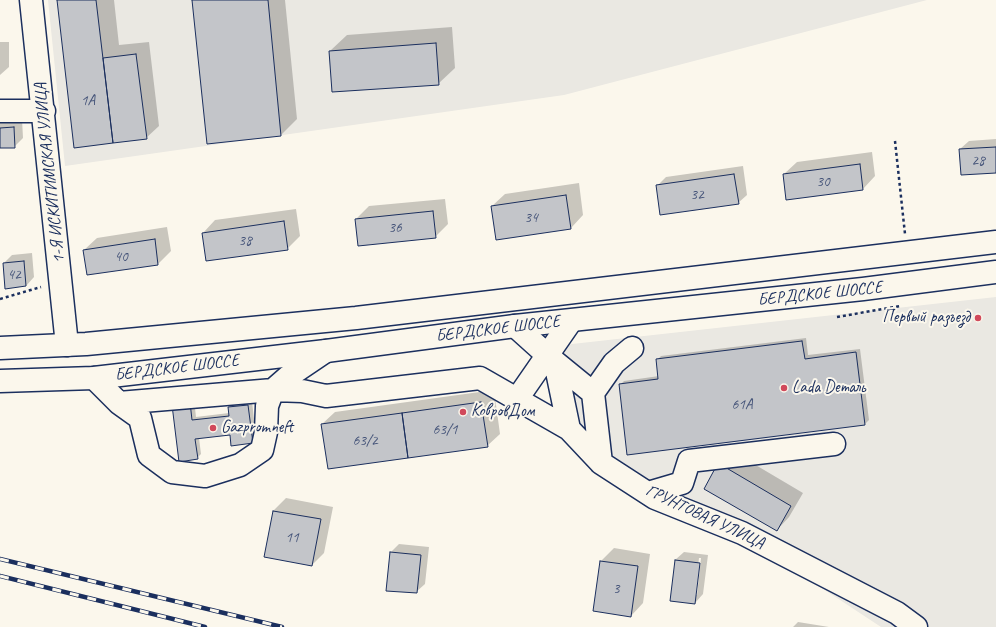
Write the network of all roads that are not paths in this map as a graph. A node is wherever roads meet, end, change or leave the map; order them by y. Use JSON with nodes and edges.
{"nodes":[{"id":1,"x":31,"y":0,"type":"edge"},
{"id":2,"x":0,"y":111,"type":"edge"},
{"id":3,"x":44,"y":111,"type":"junction"},
{"id":4,"x":996,"y":242,"type":"edge"},
{"id":5,"x":996,"y":272,"type":"edge"},
{"id":6,"x":571,"y":321,"type":"junction"},
{"id":7,"x":515,"y":326,"type":"junction"},
{"id":8,"x":67,"y":345,"type":"junction"},
{"id":9,"x":0,"y":348,"type":"edge"},
{"id":10,"x":632,"y":348,"type":"dead end"},
{"id":11,"x":326,"y":351,"type":"junction"},
{"id":12,"x":551,"y":359,"type":"junction"},
{"id":13,"x":94,"y":378,"type":"junction"},
{"id":14,"x":0,"y":381,"type":"edge"},
{"id":15,"x":273,"y":390,"type":"junction"},
{"id":16,"x":593,"y":393,"type":"junction"},
{"id":17,"x":517,"y":399,"type":"junction"},
{"id":18,"x":119,"y":404,"type":"junction"},
{"id":19,"x":569,"y":429,"type":"junction"},
{"id":20,"x":834,"y":444,"type":"dead end"},
{"id":21,"x":601,"y":463,"type":"junction"},
{"id":22,"x":648,"y":493,"type":"junction"},
{"id":23,"x":916,"y":627,"type":"edge"}],
"edges":[{"from":1,"to":3,"type":"main road","name":"1-Я ИСКИТИМСКАЯ УЛИЦА"},
{"from":2,"to":3,"type":"main road"},
{"from":3,"to":8,"type":"main road","name":"1-Я ИСКИТИМСКАЯ УЛИЦА"},
{"from":4,"to":8,"type":"main road","name":"БЕРДСКОЕ ШОССЕ"},
{"from":5,"to":6,"type":"main road","name":"БЕРДСКОЕ ШОССЕ"},
{"from":6,"to":7,"type":"main road","name":"БЕРДСКОЕ ШОССЕ"},
{"from":6,"to":12,"type":"main road"},
{"from":7,"to":11,"type":"main road","name":"БЕРДСКОЕ ШОССЕ"},
{"from":7,"to":12,"type":"main road"},
{"from":8,"to":9,"type":"main road","name":"БЕРДСКОЕ ШОССЕ"},
{"from":10,"to":16,"type":"main road"},
{"from":11,"to":13,"type":"main road","name":"БЕРДСКОЕ ШОССЕ"},
{"from":11,"to":15,"type":"main road"},
{"from":12,"to":16,"type":"main road"},
{"from":12,"to":17,"type":"main road"},
{"from":12,"to":19,"type":"main road"},
{"from":13,"to":14,"type":"main road","name":"БЕРДСКОЕ ШОССЕ"},
{"from":13,"to":18,"type":"main road"},
{"from":15,"to":17,"type":"main road"},
{"from":15,"to":18,"type":"main road"},
{"from":15,"to":18,"type":"main road"},
{"from":16,"to":21,"type":"main road"},
{"from":17,"to":19,"type":"main road"},
{"from":19,"to":21,"type":"main road","name":"ГРУНТОВАЯ УЛИЦА"},
{"from":20,"to":22,"type":"main road"},
{"from":21,"to":22,"type":"main road","name":"ГРУНТОВАЯ УЛИЦА"},
{"from":22,"to":23,"type":"main road","name":"ГРУНТОВАЯ УЛИЦА"}]}
